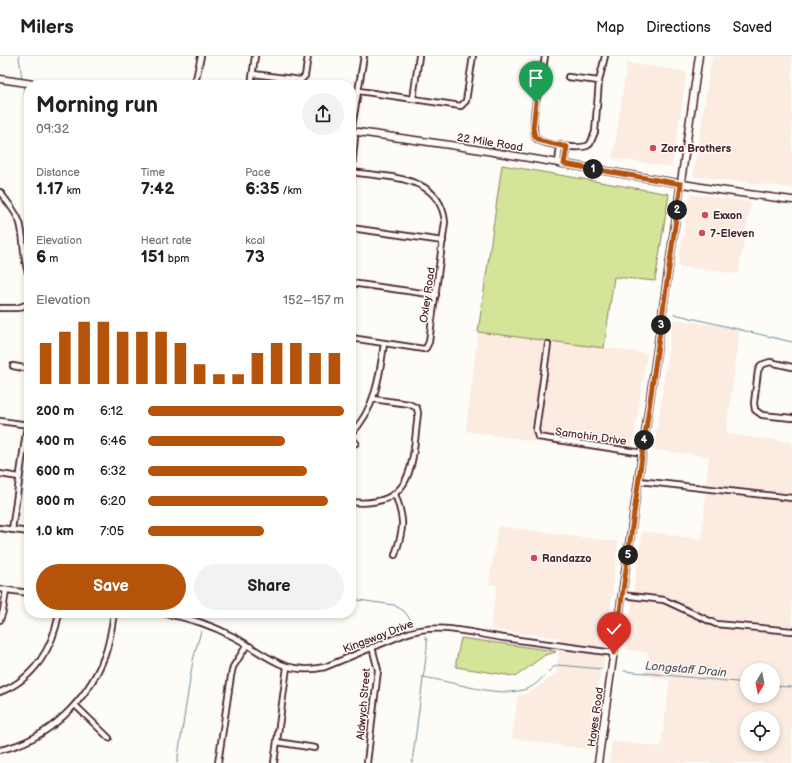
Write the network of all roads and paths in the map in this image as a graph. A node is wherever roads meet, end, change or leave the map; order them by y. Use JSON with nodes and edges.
{"nodes":[{"id":1,"x":202,"y":56,"type":"edge"},
{"id":2,"x":255,"y":56,"type":"edge"},
{"id":3,"x":308,"y":56,"type":"edge"},
{"id":4,"x":364,"y":56,"type":"edge"},
{"id":5,"x":419,"y":56,"type":"edge"},
{"id":6,"x":473,"y":56,"type":"edge"},
{"id":7,"x":544,"y":56,"type":"edge"},
{"id":8,"x":605,"y":56,"type":"edge"},
{"id":9,"x":699,"y":56,"type":"edge"},
{"id":10,"x":253,"y":74,"type":"junction"},
{"id":11,"x":568,"y":77,"type":"dead end"},
{"id":12,"x":0,"y":79,"type":"edge"},
{"id":13,"x":196,"y":79,"type":"edge"},
{"id":14,"x":252,"y":80,"type":"edge"},
{"id":15,"x":599,"y":81,"type":"junction"},
{"id":16,"x":24,"y":83,"type":"edge"},
{"id":17,"x":359,"y":91,"type":"junction"},
{"id":18,"x":413,"y":99,"type":"junction"},
{"id":19,"x":356,"y":106,"type":"edge"},
{"id":20,"x":356,"y":133,"type":"edge"},
{"id":21,"x":560,"y":145,"type":"junction"},
{"id":22,"x":567,"y":147,"type":"junction"},
{"id":23,"x":558,"y":163,"type":"junction"},
{"id":24,"x":564,"y":164,"type":"junction"},
{"id":25,"x":356,"y":175,"type":"edge"},
{"id":26,"x":681,"y":184,"type":"junction"},
{"id":27,"x":0,"y":192,"type":"edge"},
{"id":28,"x":792,"y":200,"type":"edge"},
{"id":29,"x":356,"y":229,"type":"edge"},
{"id":30,"x":443,"y":241,"type":"junction"},
{"id":31,"x":24,"y":258,"type":"edge"},
{"id":32,"x":356,"y":284,"type":"edge"},
{"id":33,"x":436,"y":295,"type":"junction"},
{"id":34,"x":24,"y":305,"type":"edge"},
{"id":35,"x":0,"y":308,"type":"edge"},
{"id":36,"x":356,"y":339,"type":"edge"},
{"id":37,"x":384,"y":343,"type":"junction"},
{"id":38,"x":548,"y":344,"type":"dead end"},
{"id":39,"x":13,"y":366,"type":"dead end"},
{"id":40,"x":792,"y":367,"type":"edge"},
{"id":41,"x":24,"y":368,"type":"edge"},
{"id":42,"x":373,"y":399,"type":"junction"},
{"id":43,"x":792,"y":418,"type":"edge"},
{"id":44,"x":0,"y":421,"type":"edge"},
{"id":45,"x":24,"y":424,"type":"edge"},
{"id":46,"x":356,"y":427,"type":"edge"},
{"id":47,"x":24,"y":448,"type":"edge"},
{"id":48,"x":643,"y":453,"type":"junction"},
{"id":49,"x":0,"y":474,"type":"edge"},
{"id":50,"x":19,"y":477,"type":"junction"},
{"id":51,"x":639,"y":480,"type":"junction"},
{"id":52,"x":395,"y":494,"type":"junction"},
{"id":53,"x":792,"y":498,"type":"edge"},
{"id":54,"x":356,"y":502,"type":"edge"},
{"id":55,"x":0,"y":528,"type":"edge"},
{"id":56,"x":12,"y":530,"type":"junction"},
{"id":57,"x":24,"y":531,"type":"edge"},
{"id":58,"x":395,"y":555,"type":"dead end"},
{"id":59,"x":0,"y":589,"type":"edge"},
{"id":60,"x":6,"y":590,"type":"junction"},
{"id":61,"x":24,"y":593,"type":"edge"},
{"id":62,"x":622,"y":595,"type":"junction"},
{"id":63,"x":57,"y":618,"type":"edge"},
{"id":64,"x":113,"y":618,"type":"edge"},
{"id":65,"x":182,"y":618,"type":"edge"},
{"id":66,"x":0,"y":620,"type":"edge"},
{"id":67,"x":792,"y":631,"type":"edge"},
{"id":68,"x":246,"y":645,"type":"junction"},
{"id":69,"x":372,"y":647,"type":"junction"},
{"id":70,"x":614,"y":653,"type":"junction"},
{"id":71,"x":287,"y":667,"type":"junction"},
{"id":72,"x":0,"y":692,"type":"edge"},
{"id":73,"x":75,"y":705,"type":"junction"},
{"id":74,"x":109,"y":738,"type":"dead end"},
{"id":75,"x":277,"y":742,"type":"junction"},
{"id":76,"x":315,"y":748,"type":"dead end"},
{"id":77,"x":0,"y":750,"type":"edge"},
{"id":78,"x":218,"y":763,"type":"edge"},
{"id":79,"x":274,"y":763,"type":"edge"},
{"id":80,"x":367,"y":763,"type":"edge"},
{"id":81,"x":598,"y":763,"type":"edge"}],
"edges":[{"from":1,"to":13,"type":"street"},
{"from":2,"to":10,"type":"street"},
{"from":3,"to":10,"type":"street"},
{"from":4,"to":17,"type":"street"},
{"from":5,"to":18,"type":"street"},
{"from":6,"to":18,"type":"street"},
{"from":7,"to":21,"type":"street"},
{"from":8,"to":15,"type":"street"},
{"from":9,"to":26,"type":"main road","name":"Hayes Road"},
{"from":10,"to":14,"type":"street"},
{"from":11,"to":15,"type":"street"},
{"from":12,"to":16,"type":"main road"},
{"from":15,"to":22,"type":"street"},
{"from":17,"to":18,"type":"street"},
{"from":17,"to":19,"type":"street"},
{"from":20,"to":23,"type":"main road","name":"22 Mile Road"},
{"from":21,"to":22,"type":"street"},
{"from":21,"to":23,"type":"street"},
{"from":22,"to":24,"type":"street"},
{"from":23,"to":24,"type":"main road","name":"22 Mile Road"},
{"from":24,"to":26,"type":"main road","name":"22 Mile Road"},
{"from":25,"to":30,"type":"street","name":"Oxley Road"},
{"from":26,"to":28,"type":"main road","name":"22 Mile Road"},
{"from":26,"to":48,"type":"main road","name":"Hayes Road"},
{"from":27,"to":31,"type":"street"},
{"from":29,"to":30,"type":"street"},
{"from":30,"to":33,"type":"street","name":"Oxley Road"},
{"from":32,"to":33,"type":"street"},
{"from":33,"to":37,"type":"street","name":"Oxley Road"},
{"from":34,"to":35,"type":"street"},
{"from":36,"to":37,"type":"street"},
{"from":37,"to":42,"type":"street"},
{"from":38,"to":48,"type":"street","name":"Samohin Drive"},
{"from":39,"to":41,"type":"street"},
{"from":40,"to":43,"type":"street"},
{"from":42,"to":46,"type":"street"},
{"from":42,"to":52,"type":"street"},
{"from":44,"to":45,"type":"street"},
{"from":47,"to":50,"type":"street"},
{"from":48,"to":51,"type":"main road","name":"Hayes Road"},
{"from":49,"to":50,"type":"street"},
{"from":50,"to":56,"type":"street"},
{"from":51,"to":53,"type":"street"},
{"from":51,"to":62,"type":"main road","name":"Hayes Road"},
{"from":52,"to":54,"type":"street"},
{"from":52,"to":58,"type":"street"},
{"from":55,"to":56,"type":"street"},
{"from":56,"to":57,"type":"street"},
{"from":59,"to":60,"type":"street"},
{"from":60,"to":61,"type":"street"},
{"from":60,"to":66,"type":"street"},
{"from":62,"to":67,"type":"street"},
{"from":62,"to":70,"type":"main road","name":"Hayes Road"},
{"from":63,"to":72,"type":"street"},
{"from":64,"to":73,"type":"street"},
{"from":65,"to":68,"type":"street","name":"Kingsway Drive"},
{"from":68,"to":71,"type":"street","name":"Kingsway Drive"},
{"from":68,"to":78,"type":"street"},
{"from":69,"to":70,"type":"street","name":"Kingsway Drive"},
{"from":69,"to":71,"type":"street","name":"Kingsway Drive"},
{"from":69,"to":80,"type":"street","name":"Aldwych Street"},
{"from":70,"to":81,"type":"main road","name":"Hayes Road"},
{"from":71,"to":75,"type":"street"},
{"from":73,"to":74,"type":"street"},
{"from":73,"to":77,"type":"street"},
{"from":75,"to":76,"type":"street"},
{"from":75,"to":79,"type":"street"}]}
